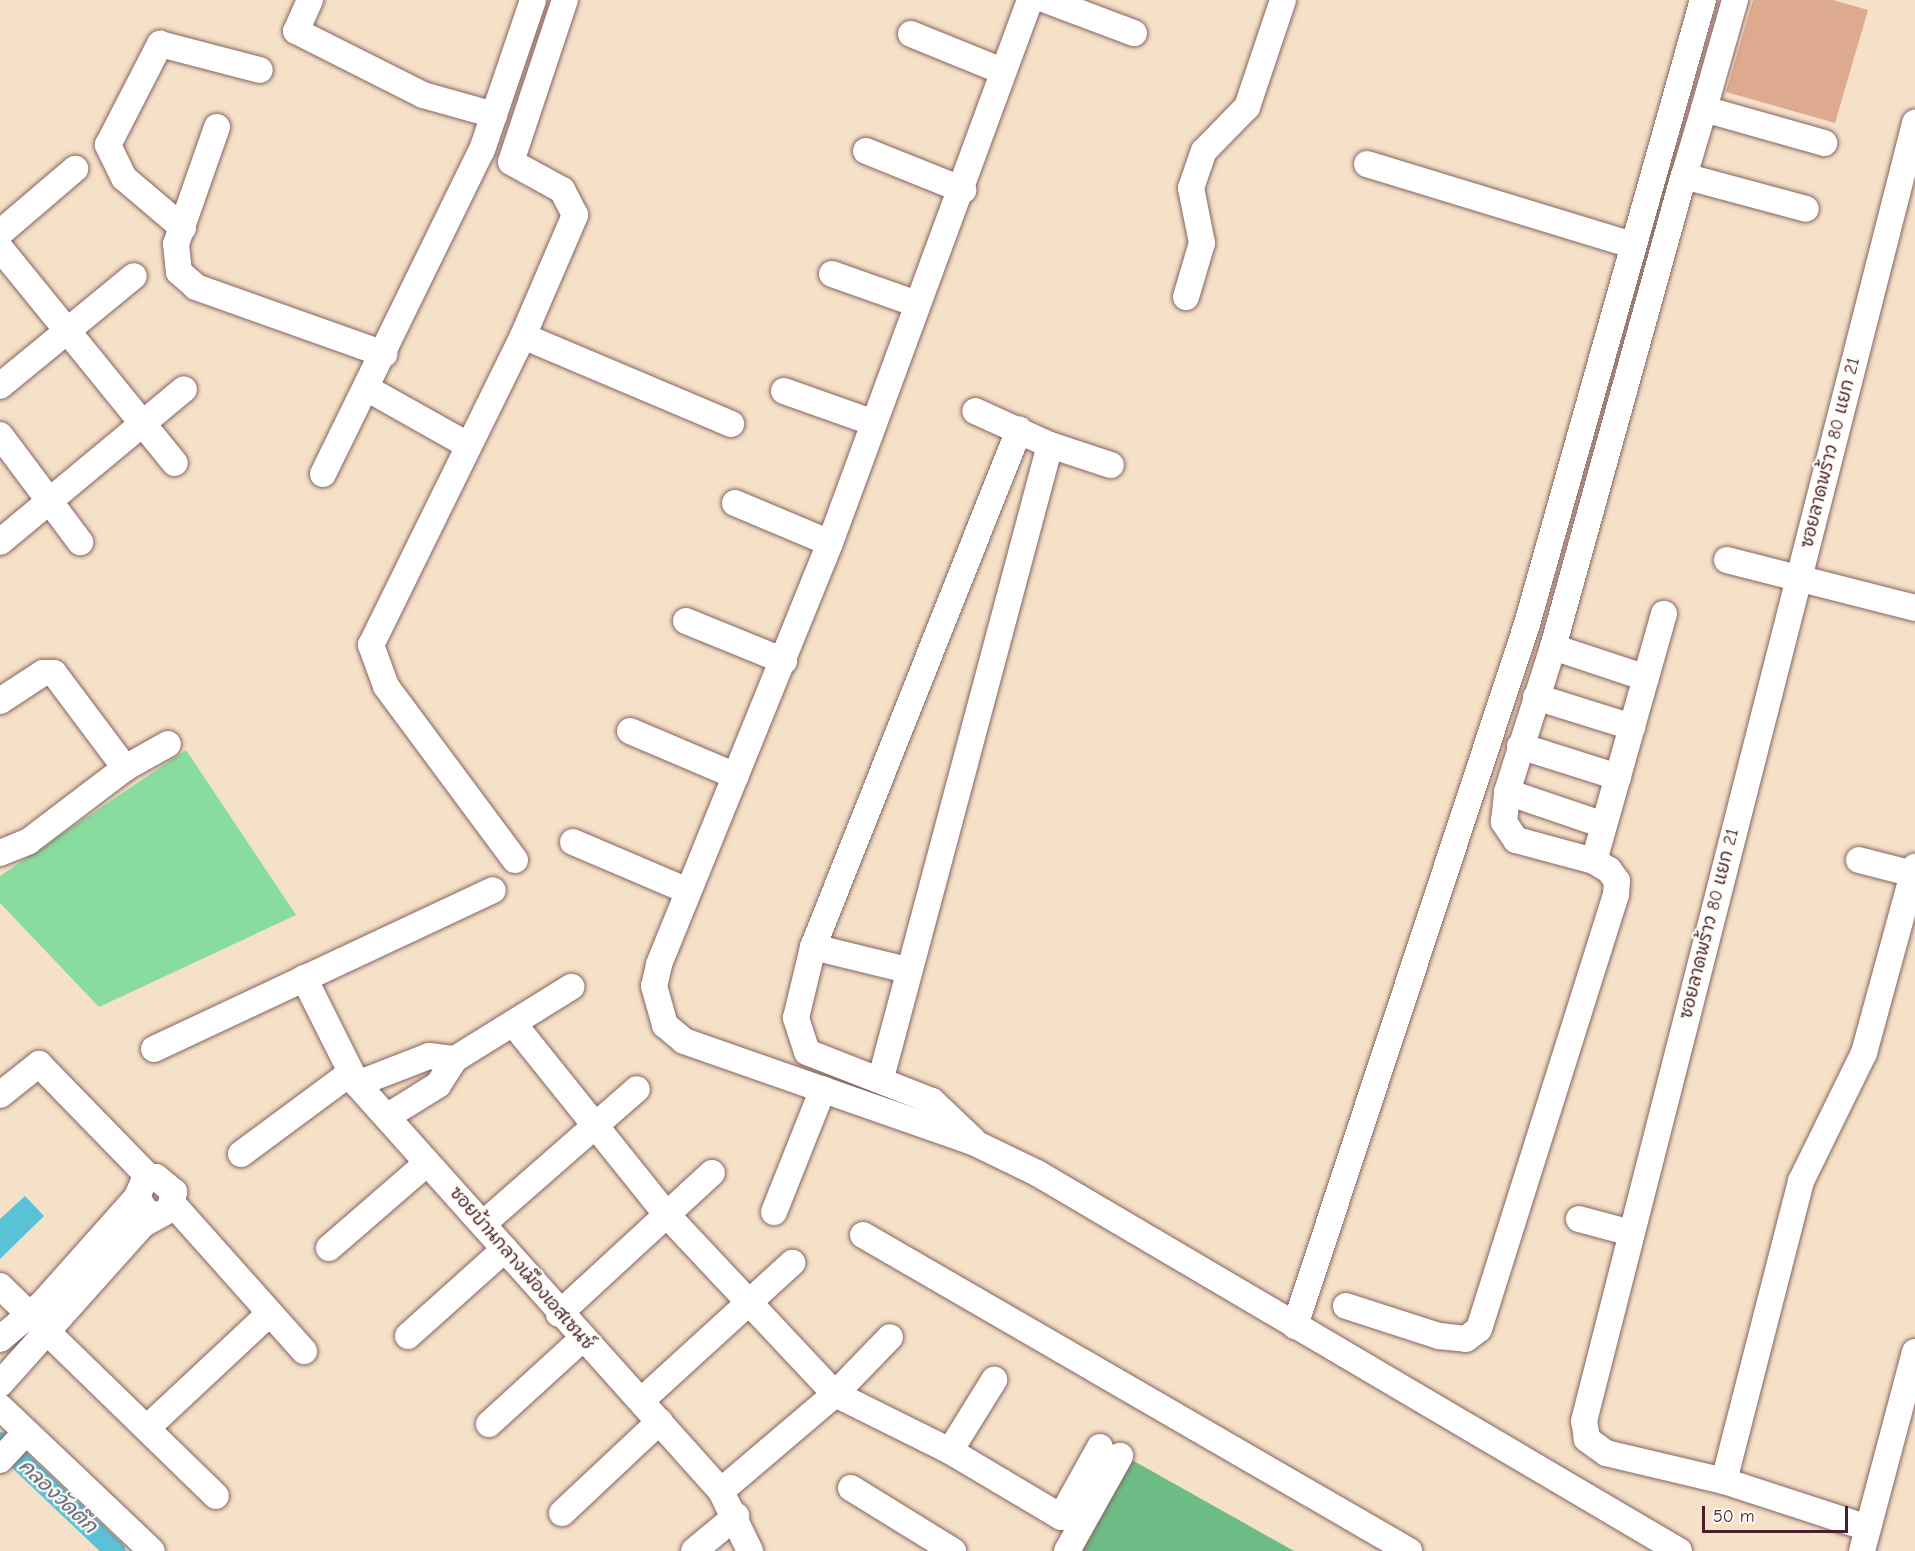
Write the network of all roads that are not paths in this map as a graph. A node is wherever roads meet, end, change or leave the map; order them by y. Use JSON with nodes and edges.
{"nodes":[{"id":1,"x":310,"y":0,"type":"edge"},
{"id":2,"x":533,"y":0,"type":"edge"},
{"id":3,"x":565,"y":0,"type":"edge"},
{"id":4,"x":1030,"y":0,"type":"edge"},
{"id":5,"x":1046,"y":0,"type":"edge"},
{"id":6,"x":1282,"y":0,"type":"edge"},
{"id":7,"x":1703,"y":0,"type":"edge"},
{"id":8,"x":1735,"y":0,"type":"edge"},
{"id":9,"x":1134,"y":33,"type":"dead end"},
{"id":10,"x":911,"y":34,"type":"dead end"},
{"id":11,"x":261,"y":70,"type":"dead end"},
{"id":12,"x":1002,"y":71,"type":"junction"},
{"id":13,"x":1704,"y":109,"type":"junction"},
{"id":14,"x":494,"y":115,"type":"junction"},
{"id":15,"x":1915,"y":123,"type":"edge"},
{"id":16,"x":217,"y":127,"type":"dead end"},
{"id":17,"x":1824,"y":143,"type":"dead end"},
{"id":18,"x":482,"y":150,"type":"junction"},
{"id":19,"x":866,"y":151,"type":"dead end"},
{"id":20,"x":512,"y":162,"type":"junction"},
{"id":21,"x":1367,"y":164,"type":"dead end"},
{"id":22,"x":75,"y":169,"type":"dead end"},
{"id":23,"x":1684,"y":176,"type":"junction"},
{"id":24,"x":963,"y":190,"type":"junction"},
{"id":25,"x":1806,"y":209,"type":"dead end"},
{"id":26,"x":183,"y":228,"type":"junction"},
{"id":27,"x":0,"y":233,"type":"edge"},
{"id":28,"x":1632,"y":245,"type":"junction"},
{"id":29,"x":0,"y":248,"type":"edge"},
{"id":30,"x":831,"y":274,"type":"dead end"},
{"id":31,"x":134,"y":276,"type":"dead end"},
{"id":32,"x":1186,"y":297,"type":"dead end"},
{"id":33,"x":917,"y":304,"type":"junction"},
{"id":34,"x":66,"y":332,"type":"junction"},
{"id":35,"x":523,"y":336,"type":"junction"},
{"id":36,"x":384,"y":354,"type":"junction"},
{"id":37,"x":0,"y":386,"type":"edge"},
{"id":38,"x":184,"y":389,"type":"dead end"},
{"id":39,"x":368,"y":389,"type":"junction"},
{"id":40,"x":784,"y":391,"type":"dead end"},
{"id":41,"x":975,"y":411,"type":"dead end"},
{"id":42,"x":871,"y":422,"type":"junction"},
{"id":43,"x":143,"y":423,"type":"junction"},
{"id":44,"x":731,"y":424,"type":"dead end"},
{"id":45,"x":1019,"y":430,"type":"junction"},
{"id":46,"x":0,"y":435,"type":"edge"},
{"id":47,"x":466,"y":444,"type":"junction"},
{"id":48,"x":1050,"y":445,"type":"junction"},
{"id":49,"x":175,"y":463,"type":"dead end"},
{"id":50,"x":1111,"y":465,"type":"dead end"},
{"id":51,"x":323,"y":474,"type":"dead end"},
{"id":52,"x":51,"y":500,"type":"junction"},
{"id":53,"x":735,"y":503,"type":"dead end"},
{"id":54,"x":0,"y":542,"type":"edge"},
{"id":55,"x":80,"y":542,"type":"dead end"},
{"id":56,"x":830,"y":543,"type":"junction"},
{"id":57,"x":1727,"y":560,"type":"dead end"},
{"id":58,"x":1799,"y":578,"type":"junction"},
{"id":59,"x":1915,"y":608,"type":"edge"},
{"id":60,"x":1664,"y":614,"type":"dead end"},
{"id":61,"x":686,"y":621,"type":"dead end"},
{"id":62,"x":1553,"y":647,"type":"junction"},
{"id":63,"x":784,"y":661,"type":"junction"},
{"id":64,"x":1646,"y":678,"type":"junction"},
{"id":65,"x":1536,"y":697,"type":"junction"},
{"id":66,"x":0,"y":701,"type":"edge"},
{"id":67,"x":1632,"y":727,"type":"junction"},
{"id":68,"x":630,"y":731,"type":"dead end"},
{"id":69,"x":168,"y":744,"type":"dead end"},
{"id":70,"x":1520,"y":746,"type":"junction"},
{"id":71,"x":125,"y":768,"type":"junction"},
{"id":72,"x":736,"y":776,"type":"junction"},
{"id":73,"x":1618,"y":777,"type":"junction"},
{"id":74,"x":1507,"y":792,"type":"junction"},
{"id":75,"x":1604,"y":825,"type":"junction"},
{"id":76,"x":573,"y":842,"type":"dead end"},
{"id":77,"x":0,"y":853,"type":"edge"},
{"id":78,"x":515,"y":860,"type":"dead end"},
{"id":79,"x":1858,"y":860,"type":"dead end"},
{"id":80,"x":1594,"y":861,"type":"junction"},
{"id":81,"x":1914,"y":871,"type":"edge"},
{"id":82,"x":493,"y":890,"type":"dead end"},
{"id":83,"x":688,"y":891,"type":"junction"},
{"id":84,"x":813,"y":947,"type":"junction"},
{"id":85,"x":907,"y":970,"type":"junction"},
{"id":86,"x":304,"y":978,"type":"junction"},
{"id":87,"x":571,"y":987,"type":"dead end"},
{"id":88,"x":513,"y":1023,"type":"junction"},
{"id":89,"x":154,"y":1049,"type":"dead end"},
{"id":90,"x":455,"y":1059,"type":"junction"},
{"id":91,"x":881,"y":1078,"type":"junction"},
{"id":92,"x":353,"y":1079,"type":"junction"},
{"id":93,"x":637,"y":1089,"type":"dead end"},
{"id":94,"x":824,"y":1089,"type":"junction"},
{"id":95,"x":0,"y":1095,"type":"edge"},
{"id":96,"x":388,"y":1116,"type":"junction"},
{"id":97,"x":594,"y":1126,"type":"junction"},
{"id":98,"x":975,"y":1143,"type":"junction"},
{"id":99,"x":241,"y":1154,"type":"dead end"},
{"id":100,"x":426,"y":1164,"type":"junction"},
{"id":101,"x":712,"y":1173,"type":"dead end"},
{"id":102,"x":143,"y":1187,"type":"junction"},
{"id":103,"x":165,"y":1210,"type":"junction"},
{"id":104,"x":774,"y":1212,"type":"dead end"},
{"id":105,"x":667,"y":1215,"type":"junction"},
{"id":106,"x":1579,"y":1219,"type":"dead end"},
{"id":107,"x":484,"y":1223,"type":"junction"},
{"id":108,"x":1631,"y":1233,"type":"junction"},
{"id":109,"x":863,"y":1235,"type":"dead end"},
{"id":110,"x":329,"y":1248,"type":"dead end"},
{"id":111,"x":506,"y":1249,"type":"junction"},
{"id":112,"x":792,"y":1263,"type":"dead end"},
{"id":113,"x":0,"y":1286,"type":"edge"},
{"id":114,"x":750,"y":1302,"type":"junction"},
{"id":115,"x":1347,"y":1306,"type":"dead end"},
{"id":116,"x":270,"y":1313,"type":"junction"},
{"id":117,"x":560,"y":1314,"type":"junction"},
{"id":118,"x":38,"y":1322,"type":"junction"},
{"id":119,"x":1296,"y":1326,"type":"junction"},
{"id":120,"x":408,"y":1336,"type":"dead end"},
{"id":121,"x":890,"y":1337,"type":"dead end"},
{"id":122,"x":0,"y":1339,"type":"edge"},
{"id":123,"x":582,"y":1339,"type":"junction"},
{"id":124,"x":304,"y":1351,"type":"dead end"},
{"id":125,"x":1915,"y":1352,"type":"edge"},
{"id":126,"x":994,"y":1380,"type":"dead end"},
{"id":127,"x":0,"y":1384,"type":"edge"},
{"id":128,"x":835,"y":1394,"type":"junction"},
{"id":129,"x":641,"y":1401,"type":"junction"},
{"id":130,"x":0,"y":1407,"type":"edge"},
{"id":131,"x":660,"y":1420,"type":"junction"},
{"id":132,"x":489,"y":1424,"type":"dead end"},
{"id":133,"x":147,"y":1428,"type":"junction"},
{"id":134,"x":10,"y":1450,"type":"edge"},
{"id":135,"x":951,"y":1451,"type":"junction"},
{"id":136,"x":1724,"y":1481,"type":"junction"},
{"id":137,"x":851,"y":1488,"type":"dead end"},
{"id":138,"x":721,"y":1491,"type":"junction"},
{"id":139,"x":216,"y":1496,"type":"dead end"},
{"id":140,"x":562,"y":1513,"type":"dead end"},
{"id":141,"x":736,"y":1516,"type":"junction"},
{"id":142,"x":1865,"y":1539,"type":"edge"},
{"id":143,"x":152,"y":1551,"type":"edge"},
{"id":144,"x":694,"y":1551,"type":"edge"},
{"id":145,"x":750,"y":1551,"type":"edge"},
{"id":146,"x":953,"y":1551,"type":"edge"},
{"id":147,"x":1067,"y":1551,"type":"edge"},
{"id":148,"x":1409,"y":1551,"type":"edge"},
{"id":149,"x":1679,"y":1551,"type":"edge"}],
"edges":[{"from":1,"to":14,"type":"street"},
{"from":2,"to":14,"type":"street"},
{"from":3,"to":20,"type":"street"},
{"from":4,"to":12,"type":"street"},
{"from":5,"to":9,"type":"street"},
{"from":6,"to":32,"type":"street"},
{"from":7,"to":28,"type":"street"},
{"from":8,"to":13,"type":"street"},
{"from":10,"to":12,"type":"street"},
{"from":11,"to":26,"type":"street"},
{"from":12,"to":24,"type":"street"},
{"from":13,"to":17,"type":"street"},
{"from":13,"to":23,"type":"street"},
{"from":14,"to":18,"type":"street"},
{"from":15,"to":58,"type":"street","name":"ซอยลาดพร้าว 80 แยก 21"},
{"from":16,"to":26,"type":"street"},
{"from":18,"to":20,"type":"street"},
{"from":18,"to":36,"type":"street"},
{"from":19,"to":24,"type":"street"},
{"from":20,"to":35,"type":"street"},
{"from":21,"to":28,"type":"street"},
{"from":22,"to":27,"type":"street"},
{"from":23,"to":25,"type":"street"},
{"from":23,"to":62,"type":"street"},
{"from":24,"to":33,"type":"street"},
{"from":26,"to":36,"type":"street"},
{"from":28,"to":119,"type":"street"},
{"from":29,"to":34,"type":"street"},
{"from":30,"to":33,"type":"street"},
{"from":31,"to":34,"type":"street"},
{"from":33,"to":42,"type":"street"},
{"from":34,"to":37,"type":"street"},
{"from":34,"to":43,"type":"street"},
{"from":35,"to":44,"type":"street"},
{"from":35,"to":47,"type":"street"},
{"from":36,"to":39,"type":"street"},
{"from":38,"to":43,"type":"street"},
{"from":39,"to":47,"type":"street"},
{"from":39,"to":51,"type":"street"},
{"from":40,"to":42,"type":"street"},
{"from":41,"to":45,"type":"street"},
{"from":42,"to":56,"type":"street"},
{"from":43,"to":49,"type":"street"},
{"from":43,"to":52,"type":"street"},
{"from":45,"to":48,"type":"street"},
{"from":45,"to":84,"type":"street"},
{"from":46,"to":52,"type":"street"},
{"from":47,"to":78,"type":"street"},
{"from":48,"to":50,"type":"street"},
{"from":48,"to":85,"type":"street"},
{"from":52,"to":54,"type":"street"},
{"from":52,"to":55,"type":"street"},
{"from":53,"to":56,"type":"street"},
{"from":56,"to":63,"type":"street"},
{"from":57,"to":58,"type":"street"},
{"from":58,"to":59,"type":"street"},
{"from":58,"to":108,"type":"street","name":"ซอยลาดพร้าว 80 แยก 21"},
{"from":60,"to":64,"type":"street"},
{"from":61,"to":63,"type":"street"},
{"from":62,"to":64,"type":"street"},
{"from":62,"to":65,"type":"street"},
{"from":63,"to":72,"type":"street"},
{"from":64,"to":67,"type":"street"},
{"from":65,"to":67,"type":"street"},
{"from":65,"to":70,"type":"street"},
{"from":66,"to":71,"type":"street"},
{"from":67,"to":73,"type":"street"},
{"from":68,"to":72,"type":"street"},
{"from":69,"to":71,"type":"street"},
{"from":70,"to":73,"type":"street"},
{"from":70,"to":74,"type":"street"},
{"from":71,"to":77,"type":"street"},
{"from":72,"to":83,"type":"street"},
{"from":73,"to":75,"type":"street"},
{"from":74,"to":75,"type":"street"},
{"from":74,"to":80,"type":"street"},
{"from":75,"to":80,"type":"street"},
{"from":76,"to":83,"type":"street"},
{"from":79,"to":81,"type":"street"},
{"from":80,"to":115,"type":"street"},
{"from":81,"to":136,"type":"street"},
{"from":82,"to":86,"type":"street"},
{"from":83,"to":94,"type":"street"},
{"from":84,"to":85,"type":"street"},
{"from":84,"to":91,"type":"street"},
{"from":85,"to":91,"type":"street"},
{"from":86,"to":89,"type":"street"},
{"from":86,"to":92,"type":"street","name":"ซอยบ้านกลางเมืองเอสเซนซ์"},
{"from":87,"to":88,"type":"street"},
{"from":88,"to":90,"type":"street"},
{"from":88,"to":97,"type":"street"},
{"from":90,"to":92,"type":"street"},
{"from":90,"to":96,"type":"street"},
{"from":91,"to":98,"type":"street"},
{"from":92,"to":96,"type":"street","name":"ซอยบ้านกลางเมืองเอสเซนซ์"},
{"from":92,"to":99,"type":"street"},
{"from":93,"to":97,"type":"street"},
{"from":94,"to":98,"type":"street"},
{"from":94,"to":104,"type":"street"},
{"from":95,"to":102,"type":"street"},
{"from":96,"to":100,"type":"street","name":"ซอยบ้านกลางเมืองเอสเซนซ์"},
{"from":97,"to":105,"type":"street"},
{"from":97,"to":107,"type":"street"},
{"from":98,"to":119,"type":"street"},
{"from":100,"to":107,"type":"street","name":"ซอยบ้านกลางเมืองเอสเซนซ์"},
{"from":100,"to":110,"type":"street"},
{"from":101,"to":105,"type":"street"},
{"from":102,"to":103,"type":"street"},
{"from":102,"to":103,"type":"street"},
{"from":102,"to":118,"type":"street"},
{"from":103,"to":116,"type":"street"},
{"from":103,"to":118,"type":"street"},
{"from":105,"to":114,"type":"street"},
{"from":105,"to":117,"type":"street"},
{"from":106,"to":108,"type":"street"},
{"from":107,"to":111,"type":"street","name":"ซอยบ้านกลางเมืองเอสเซนซ์"},
{"from":108,"to":136,"type":"street","name":"ซอยลาดพร้าว 80 แยก 21"},
{"from":109,"to":148,"type":"street"},
{"from":111,"to":117,"type":"street","name":"ซอยบ้านกลางเมืองเอสเซนซ์"},
{"from":111,"to":120,"type":"street"},
{"from":112,"to":114,"type":"street"},
{"from":113,"to":118,"type":"street"},
{"from":114,"to":128,"type":"street"},
{"from":114,"to":129,"type":"street"},
{"from":116,"to":124,"type":"street"},
{"from":116,"to":133,"type":"street"},
{"from":117,"to":123,"type":"street","name":"ซอยบ้านกลางเมืองเอสเซนซ์"},
{"from":118,"to":122,"type":"street"},
{"from":118,"to":127,"type":"street"},
{"from":118,"to":133,"type":"street"},
{"from":119,"to":149,"type":"street"},
{"from":121,"to":128,"type":"street"},
{"from":123,"to":129,"type":"street","name":"ซอยบ้านกลางเมืองเอสเซนซ์"},
{"from":123,"to":132,"type":"street"},
{"from":125,"to":142,"type":"street"},
{"from":126,"to":135,"type":"street"},
{"from":128,"to":135,"type":"street"},
{"from":128,"to":138,"type":"street"},
{"from":129,"to":131,"type":"street","name":"ซอยบ้านกลางเมืองเอสเซนซ์"},
{"from":130,"to":134,"type":"street"},
{"from":131,"to":138,"type":"street","name":"ซอยบ้านกลางเมืองเอสเซนซ์"},
{"from":131,"to":140,"type":"street"},
{"from":133,"to":139,"type":"street"},
{"from":134,"to":143,"type":"street"},
{"from":135,"to":147,"type":"street"},
{"from":136,"to":142,"type":"street","name":"ซอยลาดพร้าว 80 แยก 21"},
{"from":137,"to":146,"type":"street"},
{"from":138,"to":141,"type":"street","name":"ซอยบ้านกลางเมืองเอสเซนซ์"},
{"from":141,"to":144,"type":"street"},
{"from":141,"to":145,"type":"street","name":"ซอยบ้านกลางเมืองเอสเซนซ์"}]}
